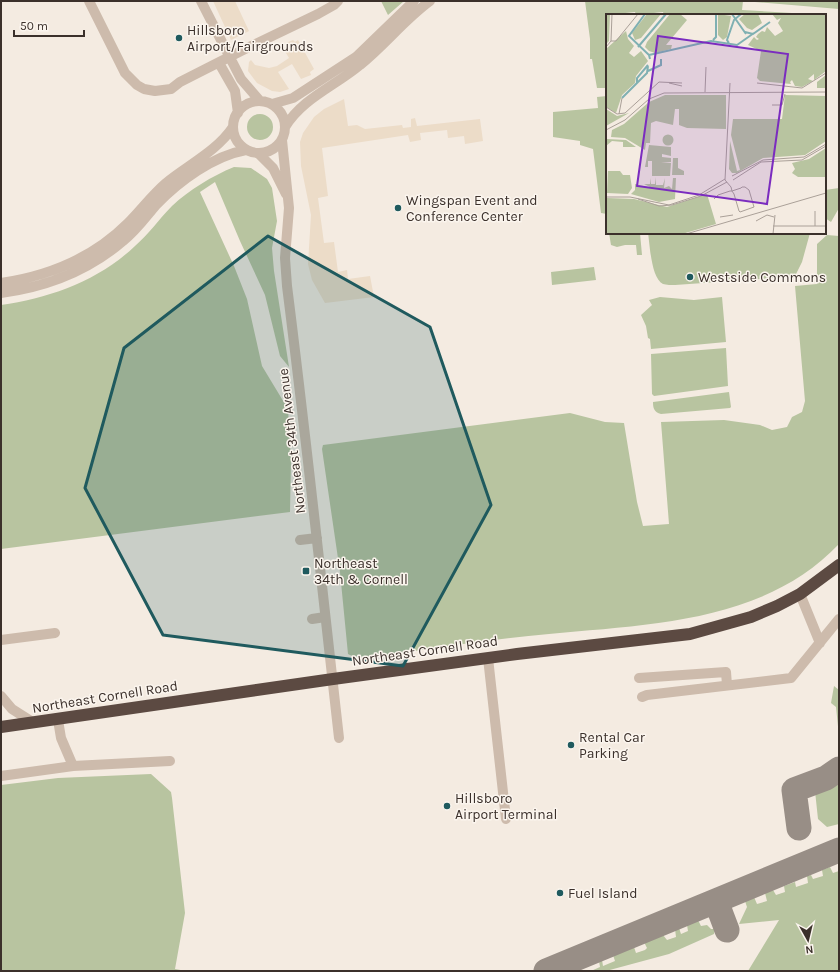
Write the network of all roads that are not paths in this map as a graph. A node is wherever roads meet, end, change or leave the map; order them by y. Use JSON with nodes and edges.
{"nodes":[{"id":1,"x":89,"y":1,"type":"edge"},
{"id":2,"x":201,"y":1,"type":"edge"},
{"id":3,"x":338,"y":1,"type":"edge"},
{"id":4,"x":414,"y":1,"type":"edge"},
{"id":5,"x":430,"y":1,"type":"edge"},
{"id":6,"x":230,"y":57,"type":"junction"},
{"id":7,"x":219,"y":63,"type":"junction"},
{"id":8,"x":260,"y":101,"type":"junction"},
{"id":9,"x":272,"y":104,"type":"junction"},
{"id":10,"x":238,"y":113,"type":"junction"},
{"id":11,"x":233,"y":127,"type":"junction"},
{"id":12,"x":285,"y":127,"type":"junction"},
{"id":13,"x":282,"y":140,"type":"junction"},
{"id":14,"x":246,"y":150,"type":"junction"},
{"id":15,"x":258,"y":153,"type":"junction"},
{"id":16,"x":288,"y":199,"type":"junction"},
{"id":17,"x":1,"y":283,"type":"edge"},
{"id":18,"x":1,"y":293,"type":"edge"},
{"id":19,"x":317,"y":538,"type":"junction"},
{"id":20,"x":300,"y":540,"type":"dead end"},
{"id":21,"x":839,"y":565,"type":"edge"},
{"id":22,"x":800,"y":594,"type":"junction"},
{"id":23,"x":325,"y":617,"type":"junction"},
{"id":24,"x":312,"y":619,"type":"dead end"},
{"id":25,"x":839,"y":619,"type":"edge"},
{"id":26,"x":55,"y":633,"type":"dead end"},
{"id":27,"x":1,"y":640,"type":"edge"},
{"id":28,"x":820,"y":643,"type":"junction"},
{"id":29,"x":488,"y":658,"type":"junction"},
{"id":30,"x":639,"y":678,"type":"dead end"},
{"id":31,"x":333,"y":679,"type":"junction"},
{"id":32,"x":727,"y":685,"type":"junction"},
{"id":33,"x":1,"y":696,"type":"edge"},
{"id":34,"x":642,"y":697,"type":"dead end"},
{"id":35,"x":58,"y":720,"type":"junction"},
{"id":36,"x":34,"y":723,"type":"junction"},
{"id":37,"x":1,"y":727,"type":"edge"},
{"id":38,"x":340,"y":738,"type":"dead end"},
{"id":39,"x":170,"y":761,"type":"dead end"},
{"id":40,"x":73,"y":766,"type":"junction"},
{"id":41,"x":1,"y":776,"type":"edge"},
{"id":42,"x":506,"y":819,"type":"dead end"}],
"edges":[{"from":1,"to":7,"type":"street"},
{"from":2,"to":6,"type":"street"},
{"from":3,"to":6,"type":"street"},
{"from":4,"to":9,"type":"street"},
{"from":5,"to":12,"type":"street"},
{"from":6,"to":7,"type":"street"},
{"from":6,"to":8,"type":"street"},
{"from":7,"to":10,"type":"street"},
{"from":8,"to":9,"type":"street"},
{"from":8,"to":10,"type":"street"},
{"from":9,"to":12,"type":"street"},
{"from":10,"to":11,"type":"street"},
{"from":11,"to":14,"type":"street"},
{"from":11,"to":17,"type":"street"},
{"from":12,"to":13,"type":"street"},
{"from":13,"to":15,"type":"street"},
{"from":13,"to":16,"type":"street","name":"Northeast 34th Avenue"},
{"from":14,"to":15,"type":"street"},
{"from":14,"to":18,"type":"street"},
{"from":15,"to":16,"type":"street","name":"Northeast 34th Avenue"},
{"from":16,"to":19,"type":"street","name":"Northeast 34th Avenue"},
{"from":19,"to":20,"type":"street"},
{"from":19,"to":23,"type":"street","name":"Northeast 34th Avenue"},
{"from":21,"to":22,"type":"highway","name":"Northeast Cornell Road"},
{"from":22,"to":28,"type":"street"},
{"from":22,"to":29,"type":"highway","name":"Northeast Cornell Road"},
{"from":23,"to":24,"type":"street"},
{"from":23,"to":31,"type":"street","name":"Northeast 34th Avenue"},
{"from":25,"to":28,"type":"street"},
{"from":26,"to":27,"type":"street"},
{"from":28,"to":32,"type":"street"},
{"from":29,"to":31,"type":"highway","name":"Northeast Cornell Road"},
{"from":29,"to":42,"type":"street"},
{"from":30,"to":32,"type":"street"},
{"from":31,"to":35,"type":"highway","name":"Northeast Cornell Road"},
{"from":31,"to":38,"type":"street","name":"Northeast 34th Avenue"},
{"from":32,"to":34,"type":"street"},
{"from":33,"to":36,"type":"street"},
{"from":35,"to":36,"type":"highway","name":"Northeast Cornell Road"},
{"from":35,"to":40,"type":"street"},
{"from":36,"to":37,"type":"highway","name":"Northeast Cornell Road"},
{"from":39,"to":40,"type":"street"},
{"from":40,"to":41,"type":"street"}]}
